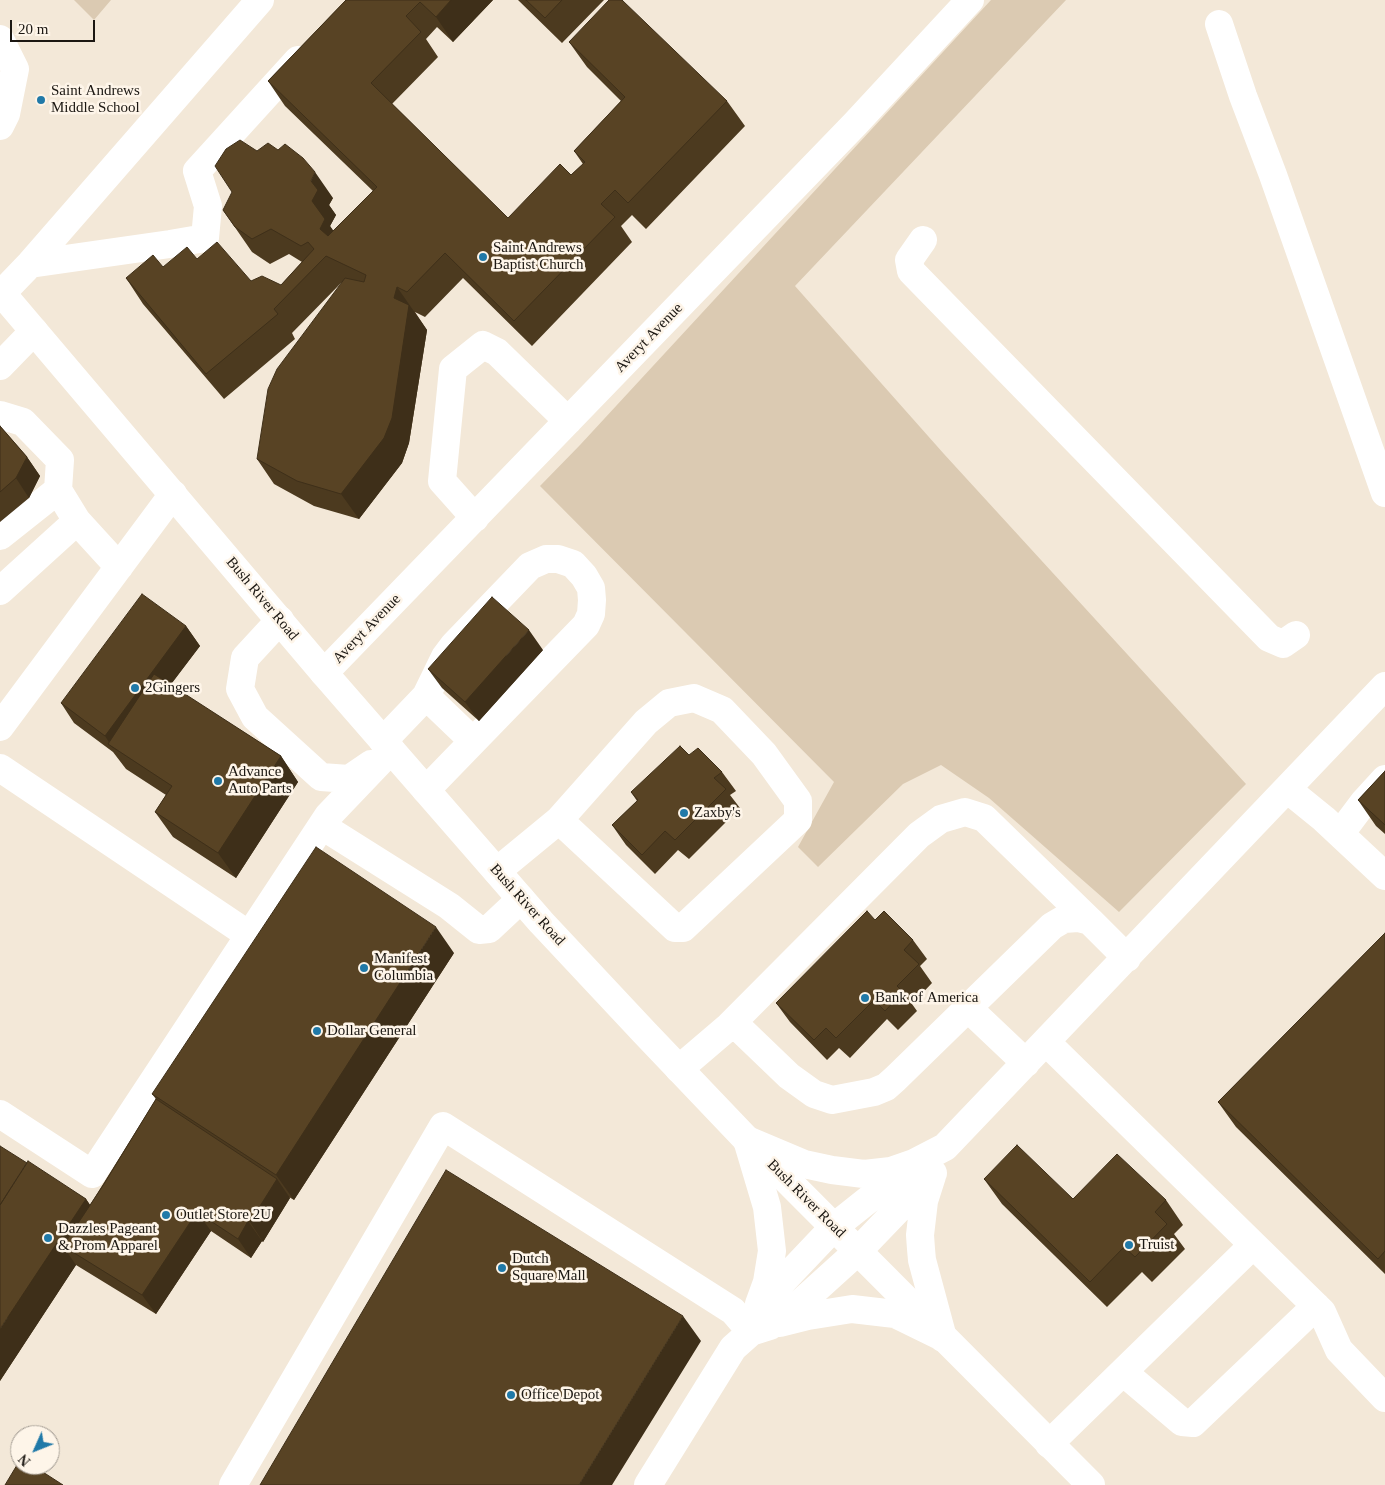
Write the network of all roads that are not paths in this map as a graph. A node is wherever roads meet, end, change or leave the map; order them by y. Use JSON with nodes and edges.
{"nodes":[{"id":1,"x":260,"y":0,"type":"edge"},
{"id":2,"x":955,"y":5,"type":"edge"},
{"id":3,"x":1219,"y":24,"type":"dead end"},
{"id":4,"x":0,"y":39,"type":"edge"},
{"id":5,"x":314,"y":43,"type":"edge"},
{"id":6,"x":0,"y":126,"type":"edge"},
{"id":7,"x":923,"y":240,"type":"dead end"},
{"id":8,"x":30,"y":264,"type":"junction"},
{"id":9,"x":1,"y":292,"type":"edge"},
{"id":10,"x":34,"y":331,"type":"junction"},
{"id":11,"x":0,"y":366,"type":"edge"},
{"id":12,"x":0,"y":415,"type":"edge"},
{"id":13,"x":568,"y":421,"type":"junction"},
{"id":14,"x":58,"y":490,"type":"junction"},
{"id":15,"x":1385,"y":493,"type":"edge"},
{"id":16,"x":173,"y":494,"type":"junction"},
{"id":17,"x":475,"y":518,"type":"junction"},
{"id":18,"x":77,"y":522,"type":"junction"},
{"id":19,"x":0,"y":536,"type":"edge"},
{"id":20,"x":119,"y":567,"type":"junction"},
{"id":21,"x":0,"y":591,"type":"edge"},
{"id":22,"x":280,"y":620,"type":"junction"},
{"id":23,"x":1296,"y":635,"type":"dead end"},
{"id":24,"x":324,"y":673,"type":"junction"},
{"id":25,"x":1385,"y":686,"type":"edge"},
{"id":26,"x":426,"y":696,"type":"junction"},
{"id":27,"x":0,"y":727,"type":"edge"},
{"id":28,"x":472,"y":741,"type":"junction"},
{"id":29,"x":387,"y":746,"type":"junction"},
{"id":30,"x":0,"y":768,"type":"edge"},
{"id":31,"x":1385,"y":779,"type":"edge"},
{"id":32,"x":1287,"y":788,"type":"junction"},
{"id":33,"x":426,"y":790,"type":"junction"},
{"id":34,"x":558,"y":820,"type":"junction"},
{"id":35,"x":322,"y":826,"type":"junction"},
{"id":36,"x":1340,"y":834,"type":"junction"},
{"id":37,"x":497,"y":871,"type":"junction"},
{"id":38,"x":1385,"y":876,"type":"edge"},
{"id":39,"x":521,"y":898,"type":"junction"},
{"id":40,"x":1090,"y":921,"type":"junction"},
{"id":41,"x":249,"y":935,"type":"junction"},
{"id":42,"x":1127,"y":958,"type":"junction"},
{"id":43,"x":969,"y":1009,"type":"junction"},
{"id":44,"x":727,"y":1028,"type":"junction"},
{"id":45,"x":1046,"y":1042,"type":"junction"},
{"id":46,"x":1026,"y":1063,"type":"junction"},
{"id":47,"x":679,"y":1069,"type":"junction"},
{"id":48,"x":0,"y":1114,"type":"edge"},
{"id":49,"x":747,"y":1140,"type":"junction"},
{"id":50,"x":923,"y":1168,"type":"junction"},
{"id":51,"x":834,"y":1227,"type":"junction"},
{"id":52,"x":1253,"y":1244,"type":"junction"},
{"id":53,"x":858,"y":1251,"type":"junction"},
{"id":54,"x":1316,"y":1306,"type":"junction"},
{"id":55,"x":759,"y":1324,"type":"junction"},
{"id":56,"x":943,"y":1338,"type":"junction"},
{"id":57,"x":1123,"y":1372,"type":"junction"},
{"id":58,"x":1385,"y":1398,"type":"edge"},
{"id":59,"x":1050,"y":1444,"type":"junction"},
{"id":60,"x":233,"y":1485,"type":"edge"},
{"id":61,"x":648,"y":1485,"type":"edge"},
{"id":62,"x":1091,"y":1485,"type":"edge"}],
"edges":[{"from":1,"to":8,"type":"street"},
{"from":2,"to":13,"type":"street","name":"Averyt Avenue"},
{"from":3,"to":15,"type":"street"},
{"from":4,"to":6,"type":"street"},
{"from":5,"to":8,"type":"street"},
{"from":7,"to":23,"type":"street"},
{"from":8,"to":9,"type":"street"},
{"from":9,"to":10,"type":"street","name":"Bush River Road"},
{"from":10,"to":11,"type":"street"},
{"from":10,"to":16,"type":"street","name":"Bush River Road"},
{"from":12,"to":14,"type":"street"},
{"from":13,"to":17,"type":"street","name":"Averyt Avenue"},
{"from":13,"to":17,"type":"street"},
{"from":14,"to":18,"type":"street"},
{"from":14,"to":19,"type":"street"},
{"from":16,"to":20,"type":"street"},
{"from":16,"to":22,"type":"street","name":"Bush River Road"},
{"from":17,"to":24,"type":"street","name":"Averyt Avenue"},
{"from":18,"to":20,"type":"street"},
{"from":18,"to":21,"type":"street"},
{"from":20,"to":27,"type":"street"},
{"from":22,"to":24,"type":"street","name":"Bush River Road"},
{"from":22,"to":29,"type":"street"},
{"from":24,"to":29,"type":"street","name":"Bush River Road"},
{"from":25,"to":32,"type":"street"},
{"from":26,"to":28,"type":"street"},
{"from":26,"to":28,"type":"street"},
{"from":26,"to":29,"type":"street"},
{"from":28,"to":33,"type":"street"},
{"from":29,"to":33,"type":"street","name":"Bush River Road"},
{"from":29,"to":35,"type":"street"},
{"from":30,"to":41,"type":"street"},
{"from":31,"to":36,"type":"street"},
{"from":32,"to":36,"type":"street"},
{"from":32,"to":42,"type":"street"},
{"from":33,"to":37,"type":"street","name":"Bush River Road"},
{"from":34,"to":34,"type":"street"},
{"from":34,"to":37,"type":"street"},
{"from":35,"to":39,"type":"street"},
{"from":35,"to":41,"type":"street"},
{"from":36,"to":38,"type":"street"},
{"from":37,"to":39,"type":"street","name":"Bush River Road"},
{"from":39,"to":47,"type":"street","name":"Bush River Road"},
{"from":40,"to":42,"type":"street"},
{"from":40,"to":43,"type":"street"},
{"from":40,"to":44,"type":"street"},
{"from":41,"to":48,"type":"street"},
{"from":42,"to":45,"type":"street"},
{"from":43,"to":44,"type":"street"},
{"from":43,"to":46,"type":"street"},
{"from":44,"to":47,"type":"street"},
{"from":45,"to":46,"type":"street"},
{"from":45,"to":52,"type":"street"},
{"from":46,"to":50,"type":"street"},
{"from":47,"to":49,"type":"street","name":"Bush River Road"},
{"from":49,"to":50,"type":"street"},
{"from":49,"to":51,"type":"street","name":"Bush River Road"},
{"from":49,"to":55,"type":"street"},
{"from":50,"to":51,"type":"street"},
{"from":50,"to":53,"type":"street"},
{"from":50,"to":56,"type":"street"},
{"from":51,"to":53,"type":"street","name":"Bush River Road"},
{"from":51,"to":55,"type":"street"},
{"from":52,"to":54,"type":"street"},
{"from":52,"to":57,"type":"street"},
{"from":53,"to":55,"type":"street"},
{"from":53,"to":56,"type":"street","name":"Bush River Road"},
{"from":54,"to":57,"type":"street"},
{"from":54,"to":58,"type":"street"},
{"from":55,"to":56,"type":"street"},
{"from":55,"to":60,"type":"street"},
{"from":55,"to":61,"type":"street"},
{"from":56,"to":59,"type":"street","name":"Bush River Road"},
{"from":57,"to":59,"type":"street"},
{"from":59,"to":62,"type":"street","name":"Bush River Road"}]}
